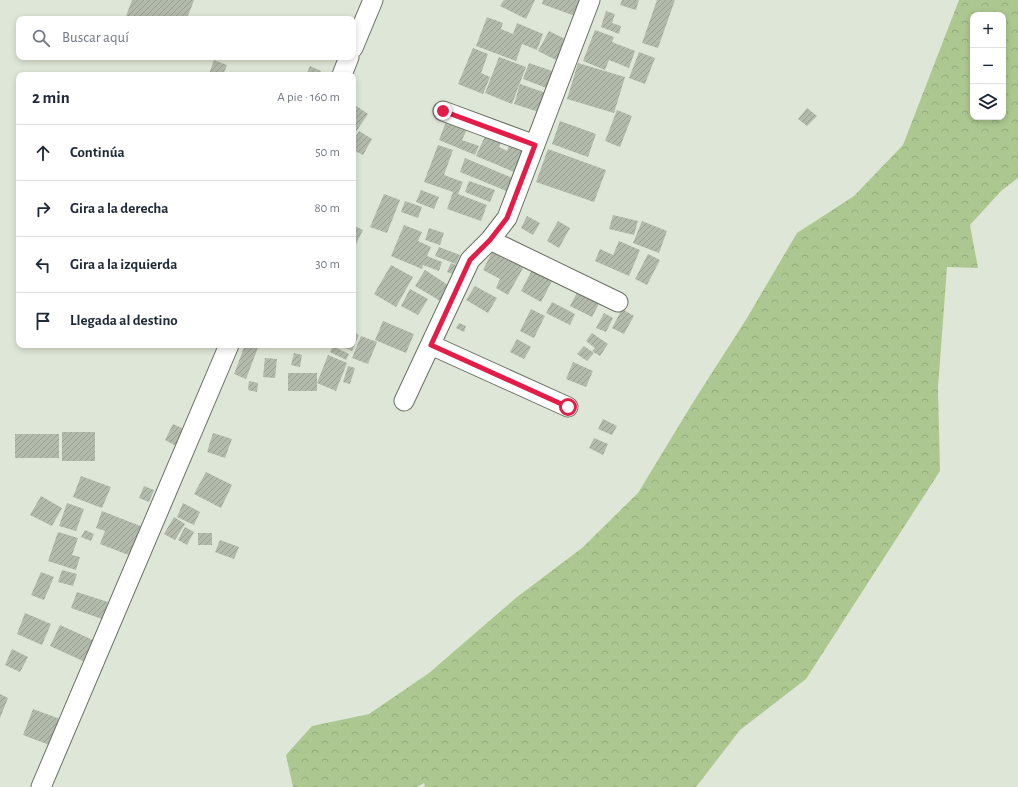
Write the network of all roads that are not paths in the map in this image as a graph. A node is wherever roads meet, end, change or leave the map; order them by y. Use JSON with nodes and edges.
{"nodes":[{"id":1,"x":373,"y":0,"type":"edge"},
{"id":2,"x":590,"y":0,"type":"edge"},
{"id":3,"x":356,"y":41,"type":"edge"},
{"id":4,"x":348,"y":60,"type":"edge"},
{"id":5,"x":343,"y":72,"type":"edge"},
{"id":6,"x":443,"y":111,"type":"dead end"},
{"id":7,"x":535,"y":145,"type":"junction"},
{"id":8,"x":490,"y":240,"type":"junction"},
{"id":9,"x":618,"y":302,"type":"dead end"},
{"id":10,"x":431,"y":345,"type":"junction"},
{"id":11,"x":228,"y":348,"type":"edge"},
{"id":12,"x":404,"y":401,"type":"dead end"},
{"id":13,"x":568,"y":407,"type":"dead end"},
{"id":14,"x":41,"y":787,"type":"edge"}],
"edges":[{"from":1,"to":3,"type":"street"},
{"from":2,"to":7,"type":"street"},
{"from":4,"to":5,"type":"street"},
{"from":6,"to":7,"type":"street"},
{"from":7,"to":8,"type":"street"},
{"from":8,"to":9,"type":"street"},
{"from":8,"to":10,"type":"street"},
{"from":10,"to":12,"type":"street"},
{"from":10,"to":13,"type":"street"},
{"from":11,"to":14,"type":"street"}]}
